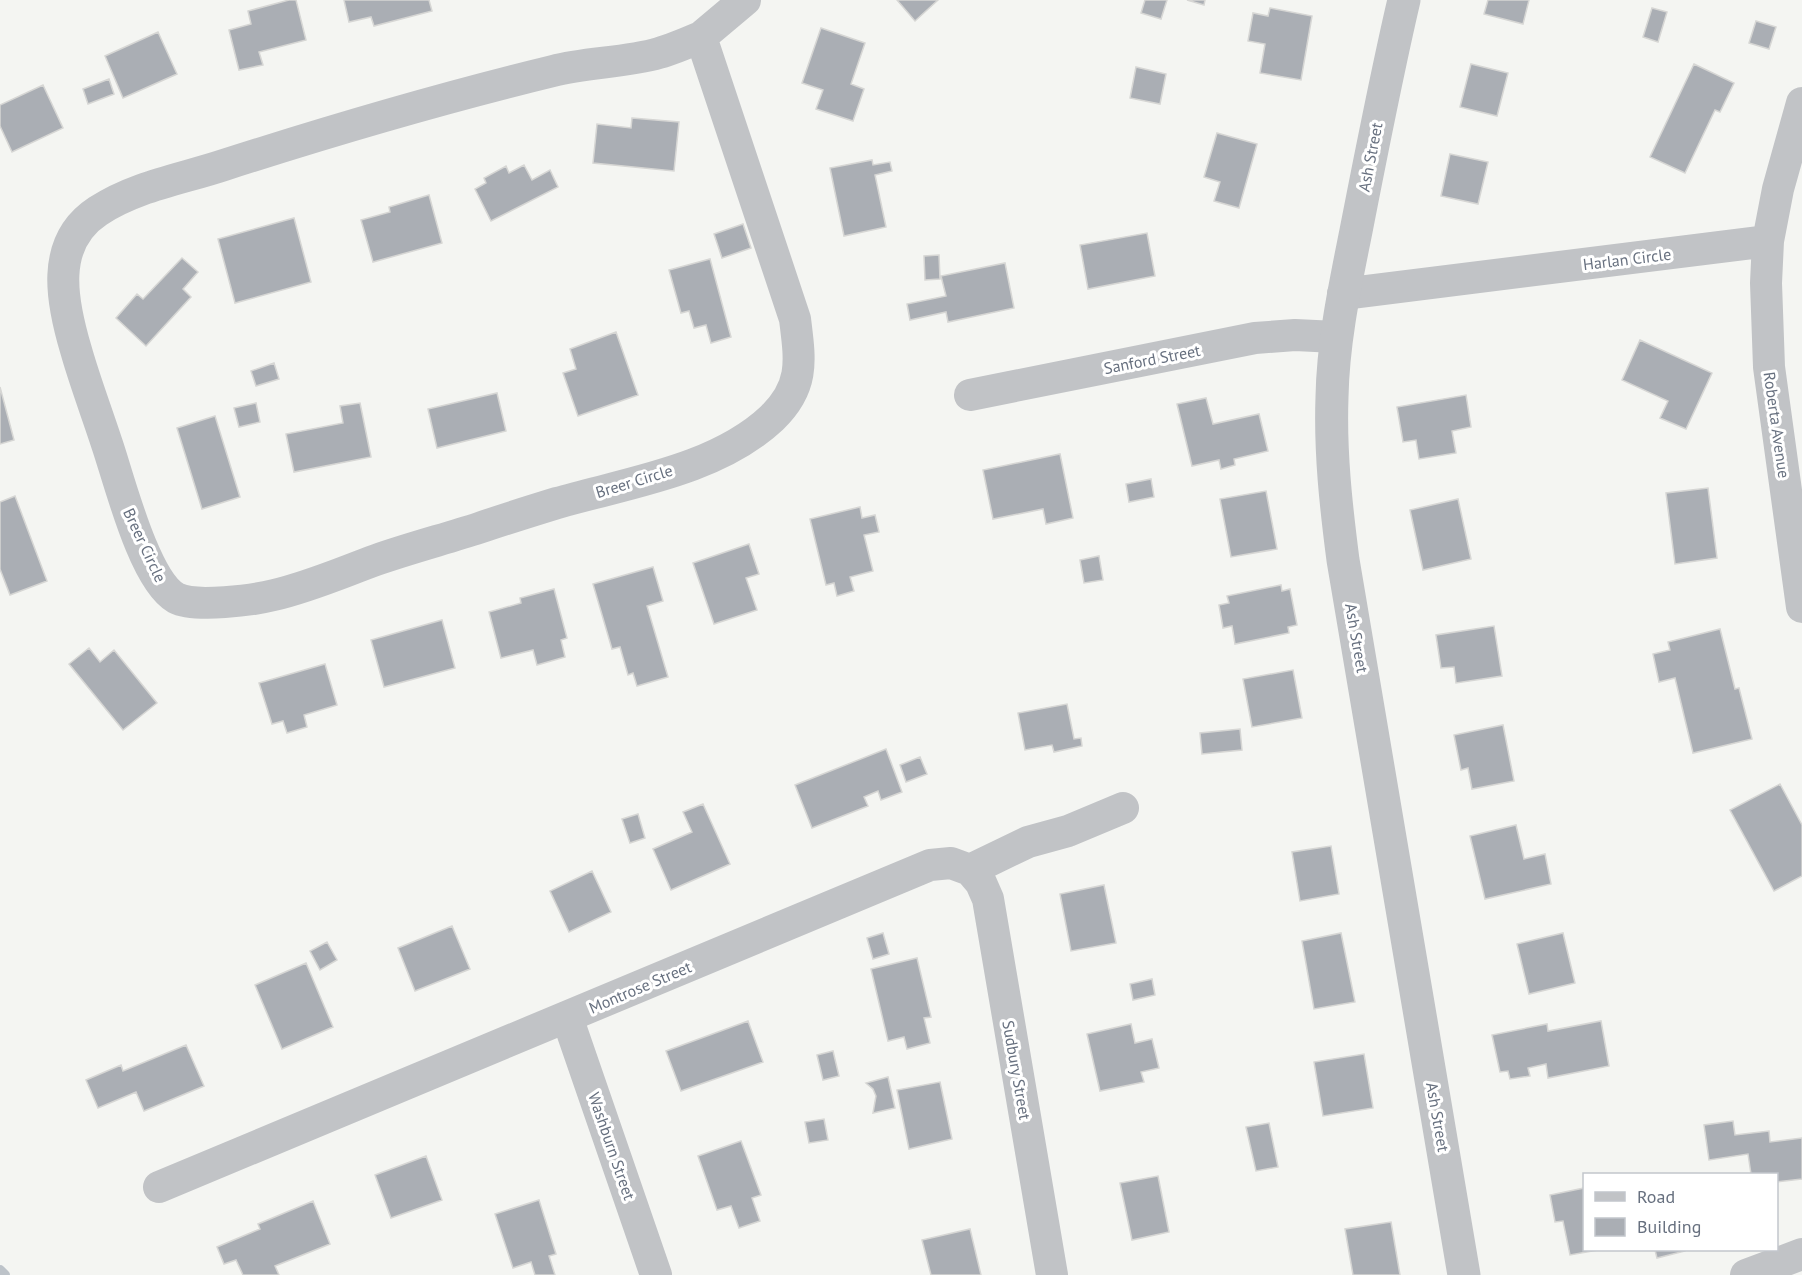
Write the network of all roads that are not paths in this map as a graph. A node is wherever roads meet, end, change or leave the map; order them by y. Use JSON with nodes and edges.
{"nodes":[{"id":1,"x":745,"y":0,"type":"edge"},
{"id":2,"x":1404,"y":0,"type":"edge"},
{"id":3,"x":701,"y":38,"type":"junction"},
{"id":4,"x":1802,"y":103,"type":"edge"},
{"id":5,"x":1768,"y":241,"type":"junction"},
{"id":6,"x":1343,"y":294,"type":"junction"},
{"id":7,"x":1336,"y":337,"type":"junction"},
{"id":8,"x":970,"y":395,"type":"dead end"},
{"id":9,"x":1794,"y":484,"type":"edge"},
{"id":10,"x":1802,"y":607,"type":"edge"},
{"id":11,"x":1123,"y":808,"type":"dead end"},
{"id":12,"x":970,"y":870,"type":"junction"},
{"id":13,"x":567,"y":1017,"type":"junction"},
{"id":14,"x":159,"y":1187,"type":"dead end"},
{"id":15,"x":1802,"y":1254,"type":"edge"},
{"id":16,"x":656,"y":1275,"type":"edge"},
{"id":17,"x":1052,"y":1275,"type":"edge"},
{"id":18,"x":1464,"y":1275,"type":"edge"},
{"id":19,"x":1746,"y":1275,"type":"edge"}],
"edges":[{"from":1,"to":3,"type":"street","name":"Breer Circle"},
{"from":2,"to":6,"type":"street","name":"Ash Street"},
{"from":3,"to":3,"type":"street","name":"Breer Circle"},
{"from":4,"to":5,"type":"street"},
{"from":5,"to":6,"type":"street","name":"Harlan Circle"},
{"from":5,"to":9,"type":"street","name":"Roberta Avenue"},
{"from":6,"to":7,"type":"street","name":"Ash Street"},
{"from":7,"to":8,"type":"street","name":"Sanford Street"},
{"from":7,"to":18,"type":"street","name":"Ash Street"},
{"from":9,"to":10,"type":"street","name":"Roberta Avenue"},
{"from":11,"to":12,"type":"street"},
{"from":12,"to":13,"type":"street","name":"Montrose Street"},
{"from":12,"to":17,"type":"street","name":"Sudbury Street"},
{"from":13,"to":14,"type":"street","name":"Montrose Street"},
{"from":13,"to":16,"type":"street","name":"Washburn Street"},
{"from":15,"to":19,"type":"street"}]}
